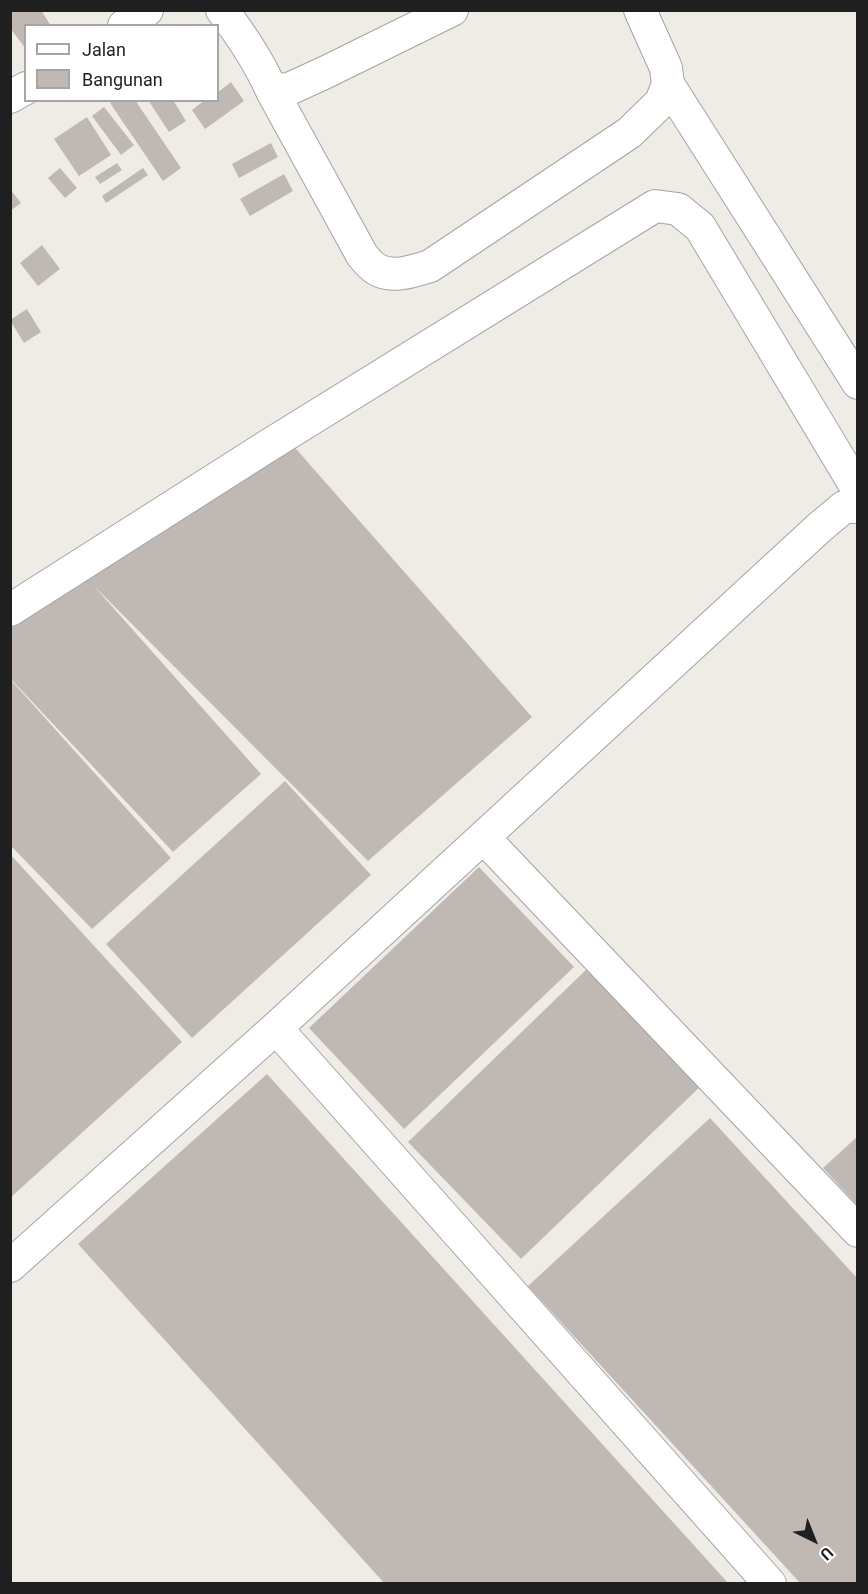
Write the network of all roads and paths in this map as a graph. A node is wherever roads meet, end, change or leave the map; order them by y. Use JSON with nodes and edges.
{"nodes":[{"id":1,"x":147,"y":10,"type":"edge"},
{"id":2,"x":222,"y":10,"type":"edge"},
{"id":3,"x":452,"y":10,"type":"edge"},
{"id":4,"x":640,"y":10,"type":"edge"},
{"id":5,"x":127,"y":24,"type":"edge"},
{"id":6,"x":668,"y":84,"type":"junction"},
{"id":7,"x":24,"y":89,"type":"edge"},
{"id":8,"x":272,"y":91,"type":"junction"},
{"id":9,"x":10,"y":97,"type":"edge"},
{"id":10,"x":858,"y":383,"type":"edge"},
{"id":11,"x":858,"y":490,"type":"edge"},
{"id":12,"x":858,"y":507,"type":"edge"},
{"id":13,"x":10,"y":610,"type":"edge"},
{"id":14,"x":484,"y":838,"type":"junction"},
{"id":15,"x":276,"y":1028,"type":"junction"},
{"id":16,"x":858,"y":1231,"type":"edge"},
{"id":17,"x":10,"y":1266,"type":"edge"},
{"id":18,"x":770,"y":1584,"type":"edge"}],
"edges":[{"from":1,"to":5,"type":"street"},
{"from":2,"to":8,"type":"street"},
{"from":3,"to":8,"type":"street"},
{"from":4,"to":6,"type":"street"},
{"from":6,"to":8,"type":"street"},
{"from":6,"to":10,"type":"street"},
{"from":7,"to":9,"type":"street"},
{"from":11,"to":13,"type":"street"},
{"from":12,"to":14,"type":"street"},
{"from":14,"to":15,"type":"street"},
{"from":14,"to":16,"type":"street"},
{"from":15,"to":17,"type":"street"},
{"from":15,"to":18,"type":"street"}]}
